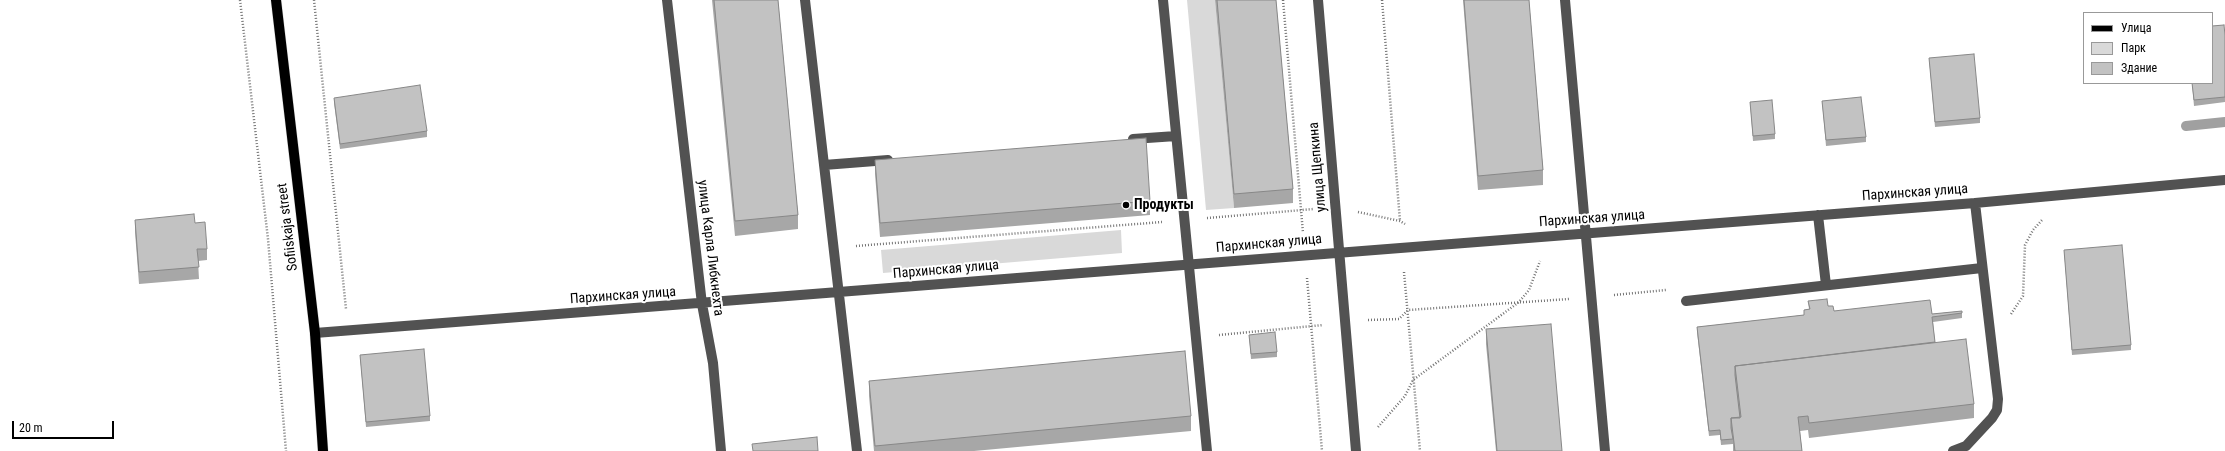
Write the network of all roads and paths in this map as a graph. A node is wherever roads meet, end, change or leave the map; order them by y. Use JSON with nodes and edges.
{"nodes":[{"id":1,"x":240,"y":0,"type":"edge"},
{"id":2,"x":276,"y":0,"type":"edge"},
{"id":3,"x":314,"y":0,"type":"edge"},
{"id":4,"x":666,"y":0,"type":"edge"},
{"id":5,"x":805,"y":0,"type":"edge"},
{"id":6,"x":1163,"y":0,"type":"edge"},
{"id":7,"x":1283,"y":0,"type":"edge"},
{"id":8,"x":1318,"y":0,"type":"edge"},
{"id":9,"x":1565,"y":0,"type":"edge"},
{"id":10,"x":1176,"y":136,"type":"junction"},
{"id":11,"x":1121,"y":140,"type":"edge"},
{"id":12,"x":902,"y":159,"type":"edge"},
{"id":13,"x":824,"y":165,"type":"junction"},
{"id":14,"x":2225,"y":180,"type":"edge"},
{"id":15,"x":2072,"y":194,"type":"junction"},
{"id":16,"x":1975,"y":203,"type":"junction"},
{"id":17,"x":1335,"y":207,"type":"junction"},
{"id":18,"x":1301,"y":210,"type":"junction"},
{"id":19,"x":1818,"y":215,"type":"junction"},
{"id":20,"x":1184,"y":220,"type":"junction"},
{"id":21,"x":1586,"y":233,"type":"junction"},
{"id":22,"x":1555,"y":236,"type":"junction"},
{"id":23,"x":834,"y":248,"type":"junction"},
{"id":24,"x":1339,"y":252,"type":"junction"},
{"id":25,"x":1305,"y":255,"type":"junction"},
{"id":26,"x":1187,"y":264,"type":"junction"},
{"id":27,"x":1982,"y":268,"type":"junction"},
{"id":28,"x":1826,"y":285,"type":"junction"},
{"id":29,"x":839,"y":293,"type":"junction"},
{"id":30,"x":1591,"y":297,"type":"junction"},
{"id":31,"x":1686,"y":301,"type":"joint"},
{"id":32,"x":1519,"y":302,"type":"junction"},
{"id":33,"x":702,"y":304,"type":"junction"},
{"id":34,"x":1345,"y":321,"type":"junction"},
{"id":35,"x":1311,"y":327,"type":"junction"},
{"id":36,"x":348,"y":331,"type":"junction"},
{"id":37,"x":315,"y":333,"type":"junction"},
{"id":38,"x":1197,"y":338,"type":"junction"},
{"id":39,"x":1990,"y":338,"type":"junction"},
{"id":40,"x":1376,"y":429,"type":"dead end"},
{"id":41,"x":286,"y":451,"type":"edge"},
{"id":42,"x":323,"y":451,"type":"edge"},
{"id":43,"x":721,"y":451,"type":"edge"},
{"id":44,"x":857,"y":451,"type":"edge"},
{"id":45,"x":1207,"y":451,"type":"edge"},
{"id":46,"x":1322,"y":451,"type":"edge"},
{"id":47,"x":1356,"y":451,"type":"edge"},
{"id":48,"x":1605,"y":451,"type":"edge"},
{"id":49,"x":1953,"y":451,"type":"edge"}],
"edges":[{"from":1,"to":41,"type":"path"},
{"from":2,"to":37,"type":"main road","name":"Sofiiskaja street"},
{"from":3,"to":36,"type":"path"},
{"from":4,"to":33,"type":"street","name":"улица Карла Либкнехта"},
{"from":5,"to":13,"type":"street"},
{"from":6,"to":10,"type":"street"},
{"from":7,"to":18,"type":"path"},
{"from":8,"to":17,"type":"street","name":"улица Щепкина"},
{"from":9,"to":21,"type":"street"},
{"from":10,"to":11,"type":"street"},
{"from":10,"to":20,"type":"street"},
{"from":12,"to":13,"type":"street"},
{"from":13,"to":23,"type":"street"},
{"from":14,"to":15,"type":"street","name":"Пархинская улица"},
{"from":15,"to":16,"type":"street","name":"Пархинская улица"},
{"from":15,"to":39,"type":"path"},
{"from":16,"to":19,"type":"street","name":"Пархинская улица"},
{"from":16,"to":27,"type":"street"},
{"from":17,"to":18,"type":"path"},
{"from":17,"to":24,"type":"street","name":"улица Щепкина"},
{"from":18,"to":20,"type":"path"},
{"from":18,"to":25,"type":"path"},
{"from":19,"to":21,"type":"street","name":"Пархинская улица"},
{"from":19,"to":28,"type":"street"},
{"from":20,"to":23,"type":"path"},
{"from":20,"to":26,"type":"street"},
{"from":21,"to":22,"type":"street","name":"Пархинская улица"},
{"from":21,"to":30,"type":"street"},
{"from":22,"to":24,"type":"street","name":"Пархинская улица"},
{"from":22,"to":32,"type":"path"},
{"from":23,"to":29,"type":"street"},
{"from":24,"to":25,"type":"street","name":"Пархинская улица"},
{"from":24,"to":34,"type":"street","name":"улица Щепкина"},
{"from":25,"to":26,"type":"street","name":"Пархинская улица"},
{"from":25,"to":35,"type":"path"},
{"from":26,"to":29,"type":"street","name":"Пархинская улица"},
{"from":26,"to":38,"type":"street"},
{"from":27,"to":28,"type":"street"},
{"from":27,"to":39,"type":"street"},
{"from":28,"to":31,"type":"street"},
{"from":29,"to":33,"type":"street","name":"Пархинская улица"},
{"from":29,"to":44,"type":"street"},
{"from":30,"to":31,"type":"path"},
{"from":30,"to":32,"type":"path"},
{"from":30,"to":48,"type":"street"},
{"from":32,"to":34,"type":"path"},
{"from":32,"to":40,"type":"path"},
{"from":33,"to":36,"type":"street","name":"Пархинская улица"},
{"from":33,"to":43,"type":"street","name":"улица Карла Либкнехта"},
{"from":34,"to":35,"type":"path"},
{"from":34,"to":47,"type":"street","name":"улица Щепкина"},
{"from":35,"to":38,"type":"path"},
{"from":35,"to":46,"type":"path"},
{"from":36,"to":37,"type":"street","name":"Пархинская улица"},
{"from":37,"to":42,"type":"main road","name":"Sofiiskaja street"},
{"from":38,"to":45,"type":"street"},
{"from":39,"to":49,"type":"street"}]}
